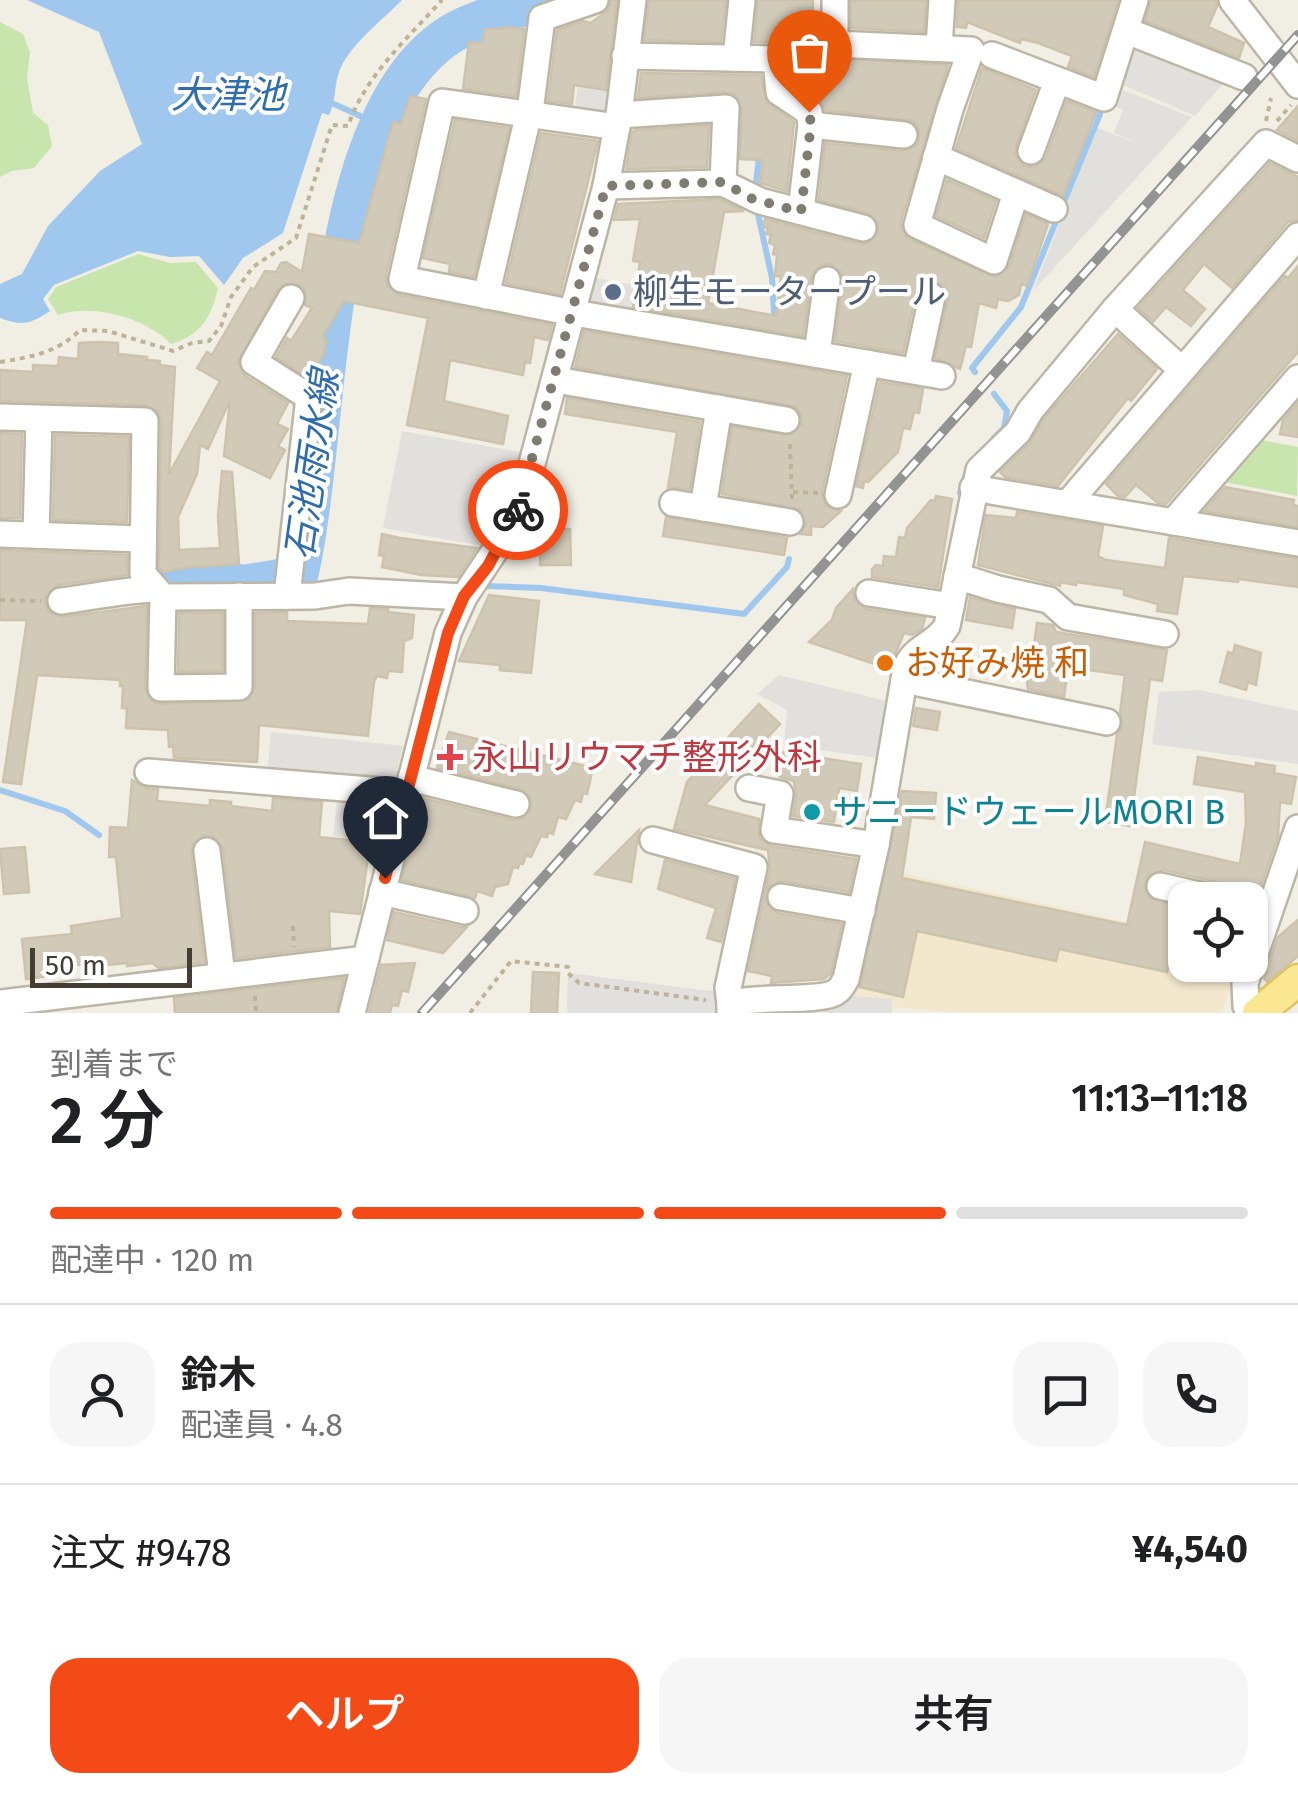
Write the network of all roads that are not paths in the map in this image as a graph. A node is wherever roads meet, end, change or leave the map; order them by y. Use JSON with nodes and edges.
{"nodes":[{"id":1,"x":595,"y":0,"type":"edge"},
{"id":2,"x":633,"y":0,"type":"edge"},
{"id":3,"x":742,"y":0,"type":"edge"},
{"id":4,"x":835,"y":0,"type":"edge"},
{"id":5,"x":942,"y":0,"type":"edge"},
{"id":6,"x":1135,"y":0,"type":"edge"},
{"id":7,"x":1232,"y":0,"type":"edge"},
{"id":8,"x":1127,"y":32,"type":"junction"},
{"id":9,"x":939,"y":48,"type":"junction"},
{"id":10,"x":992,"y":55,"type":"dead end"},
{"id":11,"x":626,"y":56,"type":"junction"},
{"id":12,"x":736,"y":58,"type":"junction"},
{"id":13,"x":1244,"y":77,"type":"dead end"},
{"id":14,"x":1058,"y":81,"type":"junction"},
{"id":15,"x":1298,"y":85,"type":"edge"},
{"id":16,"x":528,"y":114,"type":"junction"},
{"id":17,"x":618,"y":121,"type":"junction"},
{"id":18,"x":811,"y":124,"type":"junction"},
{"id":19,"x":904,"y":135,"type":"dead end"},
{"id":20,"x":1030,"y":151,"type":"dead end"},
{"id":21,"x":936,"y":157,"type":"junction"},
{"id":22,"x":1298,"y":159,"type":"edge"},
{"id":23,"x":723,"y":182,"type":"junction"},
{"id":24,"x":606,"y":186,"type":"junction"},
{"id":25,"x":1016,"y":193,"type":"junction"},
{"id":26,"x":1054,"y":209,"type":"dead end"},
{"id":27,"x":801,"y":212,"type":"junction"},
{"id":28,"x":863,"y":228,"type":"dead end"},
{"id":29,"x":1298,"y":236,"type":"edge"},
{"id":30,"x":827,"y":280,"type":"dead end"},
{"id":31,"x":486,"y":296,"type":"junction"},
{"id":32,"x":932,"y":297,"type":"dead end"},
{"id":33,"x":291,"y":298,"type":"dead end"},
{"id":34,"x":1116,"y":309,"type":"junction"},
{"id":35,"x":574,"y":312,"type":"junction"},
{"id":36,"x":817,"y":354,"type":"junction"},
{"id":37,"x":867,"y":363,"type":"junction"},
{"id":38,"x":1182,"y":370,"type":"junction"},
{"id":39,"x":1298,"y":378,"type":"edge"},
{"id":40,"x":556,"y":380,"type":"junction"},
{"id":41,"x":719,"y":408,"type":"junction"},
{"id":42,"x":0,"y":417,"type":"edge"},
{"id":43,"x":39,"y":419,"type":"junction"},
{"id":44,"x":788,"y":428,"type":"road end"},
{"id":45,"x":973,"y":488,"type":"junction"},
{"id":46,"x":838,"y":495,"type":"dead end"},
{"id":47,"x":1068,"y":502,"type":"junction"},
{"id":48,"x":674,"y":504,"type":"dead end"},
{"id":49,"x":703,"y":508,"type":"junction"},
{"id":50,"x":791,"y":514,"type":"road end"},
{"id":51,"x":1173,"y":522,"type":"junction"},
{"id":52,"x":0,"y":534,"type":"edge"},
{"id":53,"x":36,"y":535,"type":"junction"},
{"id":54,"x":142,"y":539,"type":"junction"},
{"id":55,"x":1298,"y":543,"type":"edge"},
{"id":56,"x":957,"y":576,"type":"junction"},
{"id":57,"x":154,"y":587,"type":"junction"},
{"id":58,"x":869,"y":593,"type":"dead end"},
{"id":59,"x":239,"y":596,"type":"junction"},
{"id":60,"x":287,"y":596,"type":"junction"},
{"id":61,"x":464,"y":596,"type":"junction"},
{"id":62,"x":61,"y":601,"type":"road end"},
{"id":63,"x":951,"y":606,"type":"junction"},
{"id":64,"x":1165,"y":634,"type":"dead end"},
{"id":65,"x":904,"y":680,"type":"junction"},
{"id":66,"x":1107,"y":722,"type":"dead end"},
{"id":67,"x":148,"y":772,"type":"dead end"},
{"id":68,"x":408,"y":785,"type":"junction"},
{"id":69,"x":749,"y":788,"type":"dead end"},
{"id":70,"x":516,"y":804,"type":"dead end"},
{"id":71,"x":1298,"y":828,"type":"edge"},
{"id":72,"x":653,"y":840,"type":"dead end"},
{"id":73,"x":876,"y":845,"type":"junction"},
{"id":74,"x":208,"y":852,"type":"dead end"},
{"id":75,"x":1160,"y":886,"type":"dead end"},
{"id":76,"x":1168,"y":888,"type":"edge"},
{"id":77,"x":382,"y":892,"type":"junction"},
{"id":78,"x":1268,"y":892,"type":"edge"},
{"id":79,"x":781,"y":897,"type":"dead end"},
{"id":80,"x":465,"y":911,"type":"dead end"},
{"id":81,"x":862,"y":912,"type":"junction"},
{"id":82,"x":366,"y":958,"type":"junction"},
{"id":83,"x":222,"y":975,"type":"junction"},
{"id":84,"x":1298,"y":980,"type":"edge"},
{"id":85,"x":1246,"y":982,"type":"edge"},
{"id":86,"x":0,"y":1003,"type":"edge"},
{"id":87,"x":819,"y":1005,"type":"edge"},
{"id":88,"x":730,"y":1008,"type":"edge"},
{"id":89,"x":352,"y":1013,"type":"edge"},
{"id":90,"x":1250,"y":1013,"type":"edge"},
{"id":91,"x":1258,"y":1013,"type":"edge"}],
"edges":[{"from":1,"to":16,"type":"street"},
{"from":2,"to":11,"type":"street"},
{"from":3,"to":12,"type":"street"},
{"from":4,"to":9,"type":"street"},
{"from":5,"to":9,"type":"street"},
{"from":6,"to":8,"type":"street"},
{"from":7,"to":15,"type":"street"},
{"from":8,"to":13,"type":"street"},
{"from":8,"to":14,"type":"street"},
{"from":9,"to":21,"type":"street"},
{"from":10,"to":14,"type":"street"},
{"from":11,"to":12,"type":"street"},
{"from":11,"to":17,"type":"street"},
{"from":12,"to":18,"type":"street"},
{"from":14,"to":20,"type":"street"},
{"from":16,"to":17,"type":"street"},
{"from":16,"to":31,"type":"street"},
{"from":16,"to":31,"type":"street"},
{"from":17,"to":23,"type":"street"},
{"from":17,"to":24,"type":"street"},
{"from":18,"to":19,"type":"street"},
{"from":18,"to":27,"type":"street"},
{"from":21,"to":25,"type":"street"},
{"from":21,"to":25,"type":"street"},
{"from":22,"to":34,"type":"street"},
{"from":23,"to":24,"type":"street"},
{"from":23,"to":27,"type":"street"},
{"from":24,"to":35,"type":"street"},
{"from":25,"to":26,"type":"street"},
{"from":27,"to":28,"type":"street"},
{"from":29,"to":38,"type":"street"},
{"from":30,"to":36,"type":"street"},
{"from":31,"to":35,"type":"street"},
{"from":32,"to":37,"type":"street"},
{"from":33,"to":60,"type":"street"},
{"from":34,"to":38,"type":"street"},
{"from":34,"to":45,"type":"street"},
{"from":35,"to":36,"type":"street"},
{"from":35,"to":40,"type":"street"},
{"from":36,"to":37,"type":"street"},
{"from":37,"to":46,"type":"street"},
{"from":38,"to":47,"type":"street"},
{"from":39,"to":51,"type":"street"},
{"from":40,"to":41,"type":"street"},
{"from":40,"to":61,"type":"street"},
{"from":41,"to":44,"type":"street"},
{"from":41,"to":49,"type":"street"},
{"from":42,"to":43,"type":"street"},
{"from":43,"to":53,"type":"street"},
{"from":43,"to":54,"type":"street"},
{"from":45,"to":47,"type":"street"},
{"from":45,"to":56,"type":"street"},
{"from":47,"to":51,"type":"street"},
{"from":48,"to":49,"type":"street"},
{"from":49,"to":50,"type":"street"},
{"from":51,"to":55,"type":"street"},
{"from":52,"to":53,"type":"street"},
{"from":53,"to":54,"type":"street"},
{"from":54,"to":57,"type":"street"},
{"from":56,"to":63,"type":"street"},
{"from":56,"to":64,"type":"street"},
{"from":57,"to":59,"type":"street"},
{"from":57,"to":59,"type":"street"},
{"from":57,"to":62,"type":"street"},
{"from":58,"to":63,"type":"street"},
{"from":59,"to":60,"type":"street"},
{"from":60,"to":61,"type":"street"},
{"from":61,"to":68,"type":"street"},
{"from":63,"to":65,"type":"street"},
{"from":65,"to":66,"type":"street"},
{"from":65,"to":73,"type":"street"},
{"from":67,"to":68,"type":"street"},
{"from":68,"to":70,"type":"street"},
{"from":68,"to":77,"type":"street"},
{"from":69,"to":73,"type":"street"},
{"from":71,"to":78,"type":"street"},
{"from":72,"to":88,"type":"street"},
{"from":73,"to":81,"type":"street"},
{"from":74,"to":83,"type":"street"},
{"from":75,"to":76,"type":"street"},
{"from":77,"to":80,"type":"street"},
{"from":77,"to":82,"type":"street"},
{"from":79,"to":81,"type":"street"},
{"from":81,"to":87,"type":"street"},
{"from":82,"to":83,"type":"street"},
{"from":82,"to":89,"type":"street"},
{"from":83,"to":86,"type":"street"},
{"from":84,"to":91,"type":"main road"},
{"from":85,"to":90,"type":"street"},
{"from":87,"to":88,"type":"street"}]}
